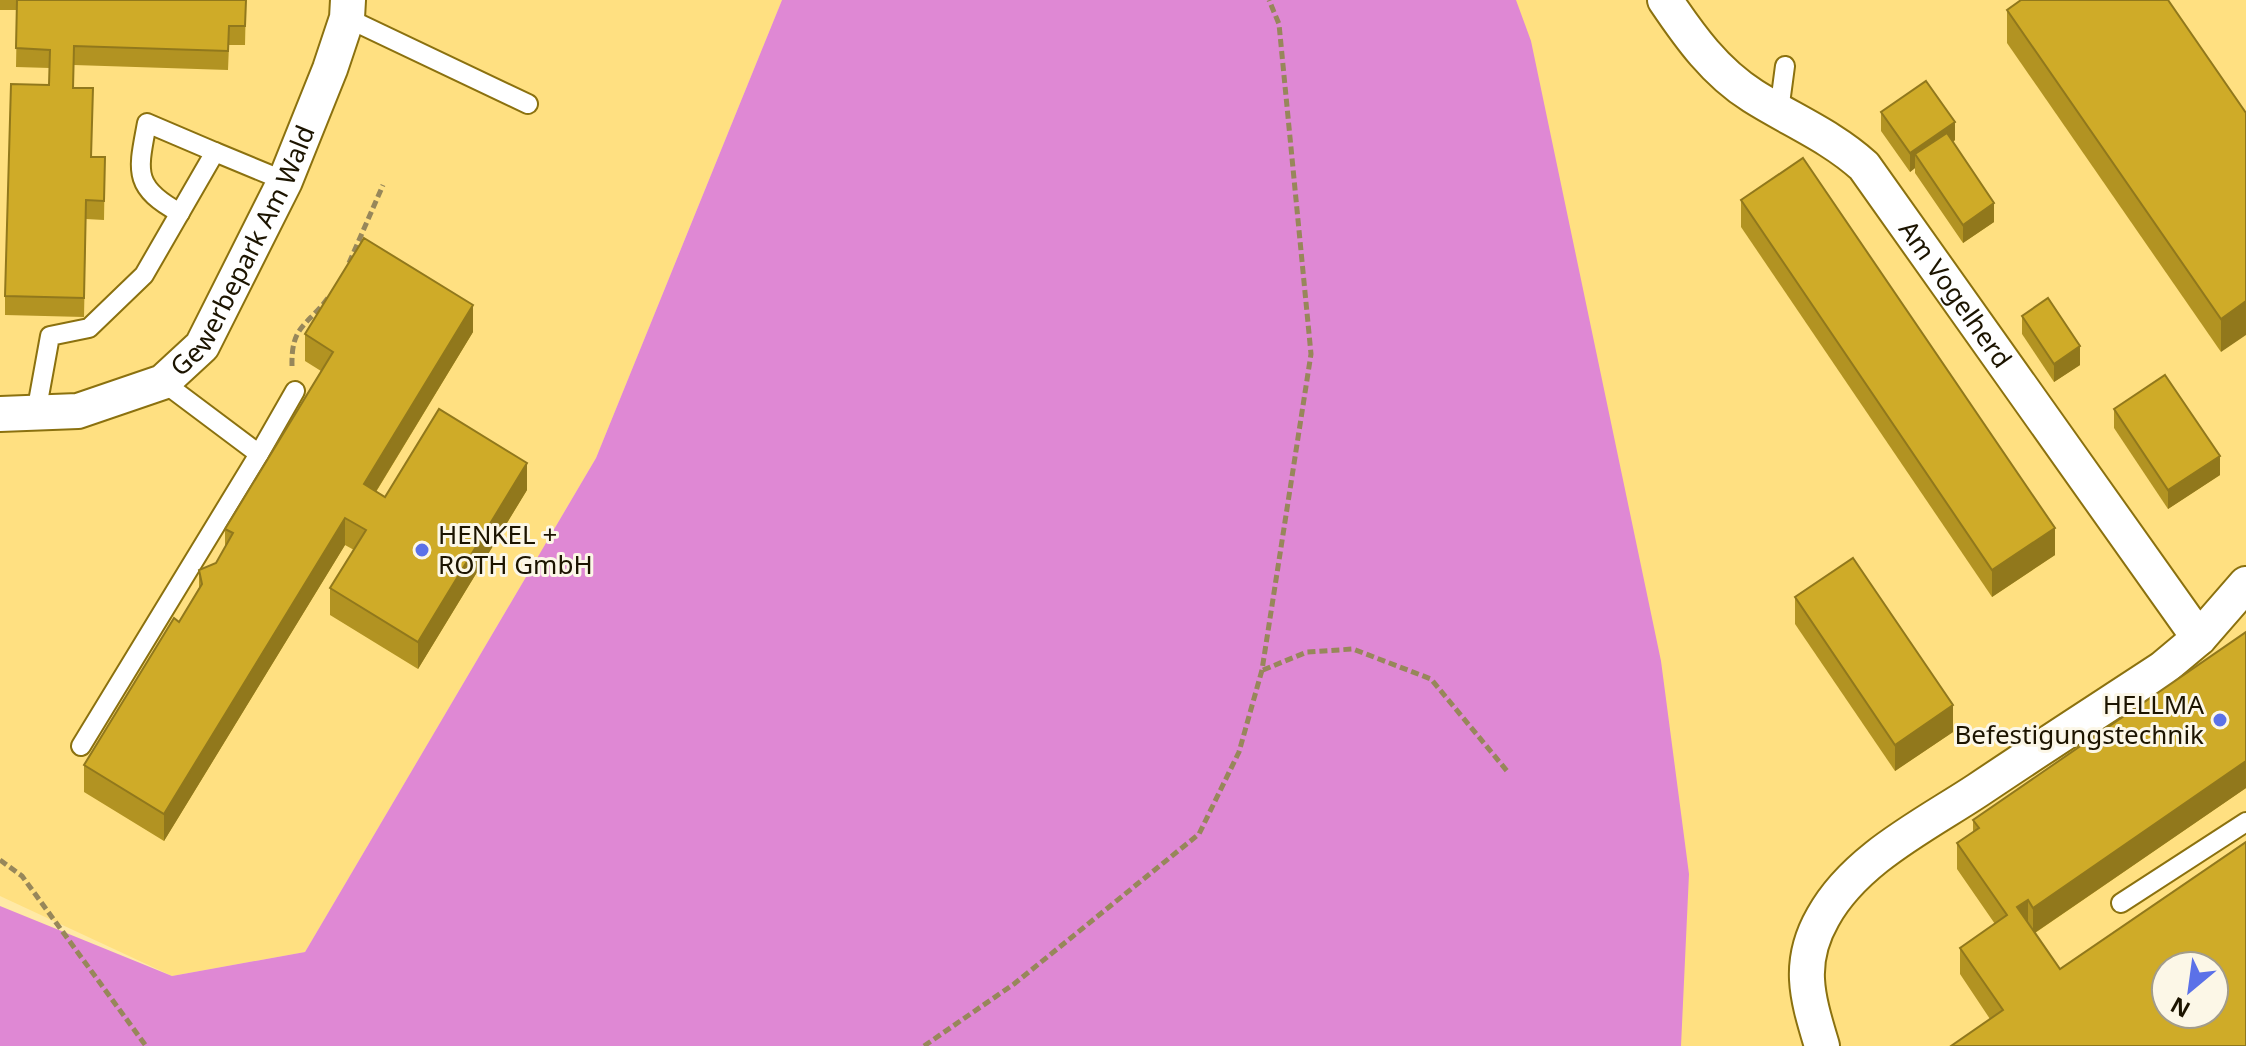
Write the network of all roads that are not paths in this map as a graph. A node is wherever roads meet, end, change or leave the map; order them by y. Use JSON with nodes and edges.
{"nodes":[{"id":1,"x":1665,"y":0,"type":"edge"},
{"id":2,"x":347,"y":9,"type":"edge"},
{"id":3,"x":1785,"y":66,"type":"dead end"},
{"id":4,"x":528,"y":104,"type":"dead end"},
{"id":5,"x":1779,"y":111,"type":"junction"},
{"id":6,"x":215,"y":152,"type":"junction"},
{"id":7,"x":285,"y":181,"type":"junction"},
{"id":8,"x":180,"y":213,"type":"junction"},
{"id":9,"x":163,"y":382,"type":"junction"},
{"id":10,"x":295,"y":391,"type":"road end"},
{"id":11,"x":36,"y":413,"type":"junction"},
{"id":12,"x":0,"y":414,"type":"edge"},
{"id":13,"x":259,"y":454,"type":"junction"},
{"id":14,"x":2246,"y":584,"type":"edge"},
{"id":15,"x":2199,"y":638,"type":"junction"},
{"id":16,"x":81,"y":746,"type":"dead end"},
{"id":17,"x":2246,"y":822,"type":"edge"},
{"id":18,"x":2121,"y":903,"type":"dead end"},
{"id":19,"x":1822,"y":1046,"type":"edge"}],
"edges":[{"from":1,"to":5,"type":"street","name":"Am Vogelherd"},
{"from":2,"to":4,"type":"lane"},
{"from":2,"to":7,"type":"street","name":"Gewerbepark Am Wald"},
{"from":3,"to":5,"type":"lane"},
{"from":5,"to":15,"type":"street","name":"Am Vogelherd"},
{"from":6,"to":7,"type":"lane"},
{"from":6,"to":8,"type":"lane"},
{"from":6,"to":8,"type":"lane"},
{"from":7,"to":9,"type":"street","name":"Gewerbepark Am Wald"},
{"from":8,"to":11,"type":"lane"},
{"from":9,"to":11,"type":"street","name":"Gewerbepark Am Wald"},
{"from":9,"to":13,"type":"lane"},
{"from":10,"to":13,"type":"lane"},
{"from":11,"to":12,"type":"street","name":"Gewerbepark Am Wald"},
{"from":13,"to":16,"type":"lane"},
{"from":14,"to":15,"type":"street"},
{"from":15,"to":19,"type":"street"},
{"from":17,"to":18,"type":"lane"}]}
